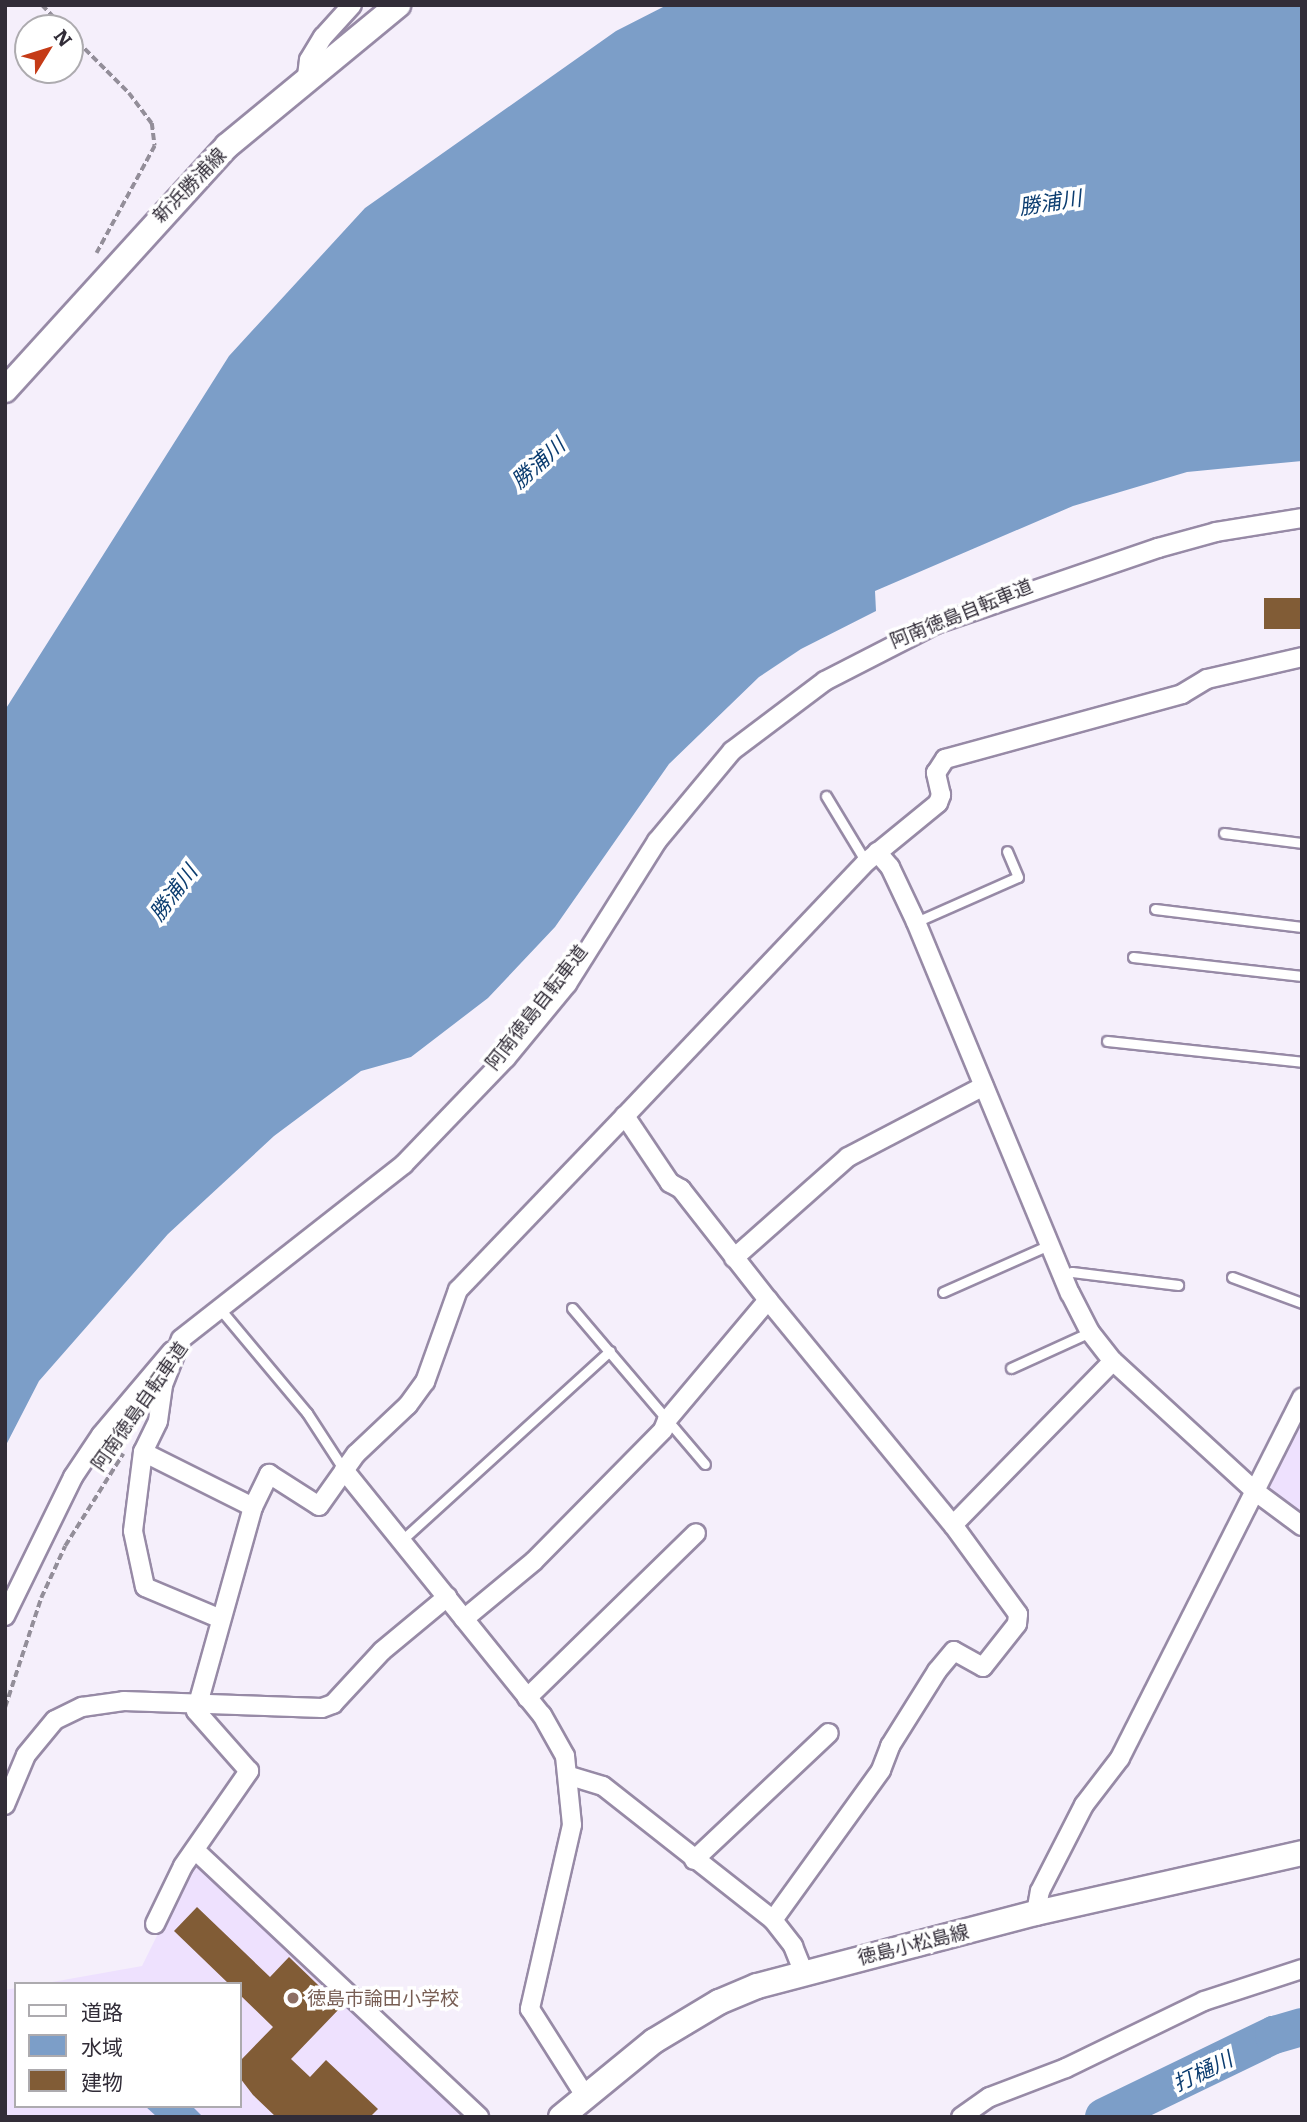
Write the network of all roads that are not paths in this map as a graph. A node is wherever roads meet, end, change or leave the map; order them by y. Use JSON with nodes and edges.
{"nodes":[{"id":1,"x":352,"y":5,"type":"edge"},
{"id":2,"x":398,"y":5,"type":"edge"},
{"id":3,"x":307,"y":76,"type":"junction"},
{"id":4,"x":5,"y":390,"type":"edge"},
{"id":5,"x":1302,"y":518,"type":"edge"},
{"id":6,"x":1302,"y":657,"type":"edge"},
{"id":7,"x":825,"y":796,"type":"dead end"},
{"id":8,"x":1224,"y":833,"type":"dead end"},
{"id":9,"x":1302,"y":843,"type":"edge"},
{"id":10,"x":1007,"y":852,"type":"dead end"},
{"id":11,"x":872,"y":857,"type":"junction"},
{"id":12,"x":1156,"y":909,"type":"dead end"},
{"id":13,"x":916,"y":922,"type":"junction"},
{"id":14,"x":1302,"y":927,"type":"edge"},
{"id":15,"x":1133,"y":957,"type":"dead end"},
{"id":16,"x":1302,"y":976,"type":"edge"},
{"id":17,"x":1107,"y":1041,"type":"dead end"},
{"id":18,"x":1302,"y":1062,"type":"edge"},
{"id":19,"x":984,"y":1086,"type":"junction"},
{"id":20,"x":625,"y":1116,"type":"junction"},
{"id":21,"x":1049,"y":1245,"type":"junction"},
{"id":22,"x":734,"y":1258,"type":"junction"},
{"id":23,"x":1062,"y":1275,"type":"junction"},
{"id":24,"x":1231,"y":1277,"type":"dead end"},
{"id":25,"x":1178,"y":1286,"type":"dead end"},
{"id":26,"x":943,"y":1292,"type":"dead end"},
{"id":27,"x":768,"y":1300,"type":"junction"},
{"id":28,"x":1302,"y":1303,"type":"edge"},
{"id":29,"x":572,"y":1308,"type":"dead end"},
{"id":30,"x":221,"y":1311,"type":"junction"},
{"id":31,"x":1090,"y":1332,"type":"junction"},
{"id":32,"x":181,"y":1339,"type":"junction"},
{"id":33,"x":610,"y":1351,"type":"junction"},
{"id":34,"x":1113,"y":1361,"type":"junction"},
{"id":35,"x":1011,"y":1368,"type":"dead end"},
{"id":36,"x":1302,"y":1397,"type":"edge"},
{"id":37,"x":667,"y":1420,"type":"junction"},
{"id":38,"x":136,"y":1449,"type":"junction"},
{"id":39,"x":705,"y":1464,"type":"dead end"},
{"id":40,"x":344,"y":1471,"type":"junction"},
{"id":41,"x":1256,"y":1492,"type":"junction"},
{"id":42,"x":253,"y":1507,"type":"junction"},
{"id":43,"x":953,"y":1525,"type":"junction"},
{"id":44,"x":1302,"y":1526,"type":"edge"},
{"id":45,"x":696,"y":1534,"type":"dead end"},
{"id":46,"x":402,"y":1539,"type":"junction"},
{"id":47,"x":446,"y":1597,"type":"junction"},
{"id":48,"x":5,"y":1616,"type":"edge"},
{"id":49,"x":221,"y":1619,"type":"junction"},
{"id":50,"x":464,"y":1619,"type":"junction"},
{"id":51,"x":527,"y":1698,"type":"junction"},
{"id":52,"x":198,"y":1703,"type":"junction"},
{"id":53,"x":829,"y":1733,"type":"dead end"},
{"id":54,"x":570,"y":1776,"type":"junction"},
{"id":55,"x":5,"y":1805,"type":"edge"},
{"id":56,"x":195,"y":1850,"type":"junction"},
{"id":57,"x":1302,"y":1853,"type":"edge"},
{"id":58,"x":694,"y":1860,"type":"junction"},
{"id":59,"x":1036,"y":1913,"type":"junction"},
{"id":60,"x":773,"y":1920,"type":"junction"},
{"id":61,"x":155,"y":1924,"type":"dead end"},
{"id":62,"x":1302,"y":1969,"type":"edge"},
{"id":63,"x":803,"y":1971,"type":"junction"},
{"id":64,"x":584,"y":2094,"type":"junction"},
{"id":65,"x":479,"y":2117,"type":"edge"},
{"id":66,"x":561,"y":2117,"type":"edge"},
{"id":67,"x":961,"y":2117,"type":"edge"}],
"edges":[{"from":1,"to":3,"type":"street"},
{"from":2,"to":3,"type":"main road","name":"新浜勝浦線"},
{"from":3,"to":4,"type":"main road","name":"新浜勝浦線"},
{"from":5,"to":30,"type":"street"},
{"from":6,"to":11,"type":"street"},
{"from":7,"to":11,"type":"lane"},
{"from":8,"to":9,"type":"lane"},
{"from":10,"to":13,"type":"lane"},
{"from":11,"to":13,"type":"street"},
{"from":11,"to":20,"type":"street"},
{"from":12,"to":14,"type":"lane"},
{"from":13,"to":19,"type":"street"},
{"from":15,"to":16,"type":"lane"},
{"from":17,"to":18,"type":"lane"},
{"from":19,"to":21,"type":"street"},
{"from":19,"to":22,"type":"street"},
{"from":20,"to":22,"type":"street"},
{"from":20,"to":40,"type":"street"},
{"from":21,"to":23,"type":"street"},
{"from":21,"to":26,"type":"lane"},
{"from":22,"to":27,"type":"street"},
{"from":23,"to":25,"type":"lane"},
{"from":23,"to":31,"type":"street"},
{"from":24,"to":28,"type":"lane"},
{"from":27,"to":37,"type":"street"},
{"from":27,"to":43,"type":"street"},
{"from":29,"to":33,"type":"lane"},
{"from":30,"to":32,"type":"street"},
{"from":30,"to":40,"type":"lane"},
{"from":31,"to":34,"type":"street"},
{"from":31,"to":35,"type":"lane"},
{"from":32,"to":38,"type":"street"},
{"from":32,"to":48,"type":"street"},
{"from":33,"to":37,"type":"lane"},
{"from":33,"to":46,"type":"lane"},
{"from":34,"to":41,"type":"street"},
{"from":34,"to":43,"type":"street"},
{"from":36,"to":41,"type":"street"},
{"from":37,"to":39,"type":"lane"},
{"from":37,"to":50,"type":"street"},
{"from":38,"to":42,"type":"street"},
{"from":38,"to":49,"type":"street"},
{"from":40,"to":42,"type":"street"},
{"from":40,"to":46,"type":"street"},
{"from":41,"to":44,"type":"street"},
{"from":41,"to":59,"type":"street"},
{"from":42,"to":49,"type":"street"},
{"from":43,"to":60,"type":"street"},
{"from":45,"to":51,"type":"street"},
{"from":46,"to":47,"type":"street"},
{"from":47,"to":50,"type":"street"},
{"from":47,"to":52,"type":"street"},
{"from":49,"to":52,"type":"street"},
{"from":50,"to":51,"type":"street"},
{"from":51,"to":54,"type":"street"},
{"from":52,"to":55,"type":"street"},
{"from":52,"to":56,"type":"street"},
{"from":53,"to":58,"type":"street"},
{"from":54,"to":58,"type":"street"},
{"from":54,"to":64,"type":"street"},
{"from":56,"to":61,"type":"street"},
{"from":56,"to":65,"type":"street"},
{"from":57,"to":59,"type":"main road","name":"徳島小松島線"},
{"from":58,"to":60,"type":"street"},
{"from":59,"to":63,"type":"main road","name":"徳島小松島線"},
{"from":60,"to":63,"type":"street"},
{"from":62,"to":67,"type":"street"},
{"from":63,"to":64,"type":"main road","name":"徳島小松島線"},
{"from":64,"to":66,"type":"main road","name":"徳島小松島線"}]}
